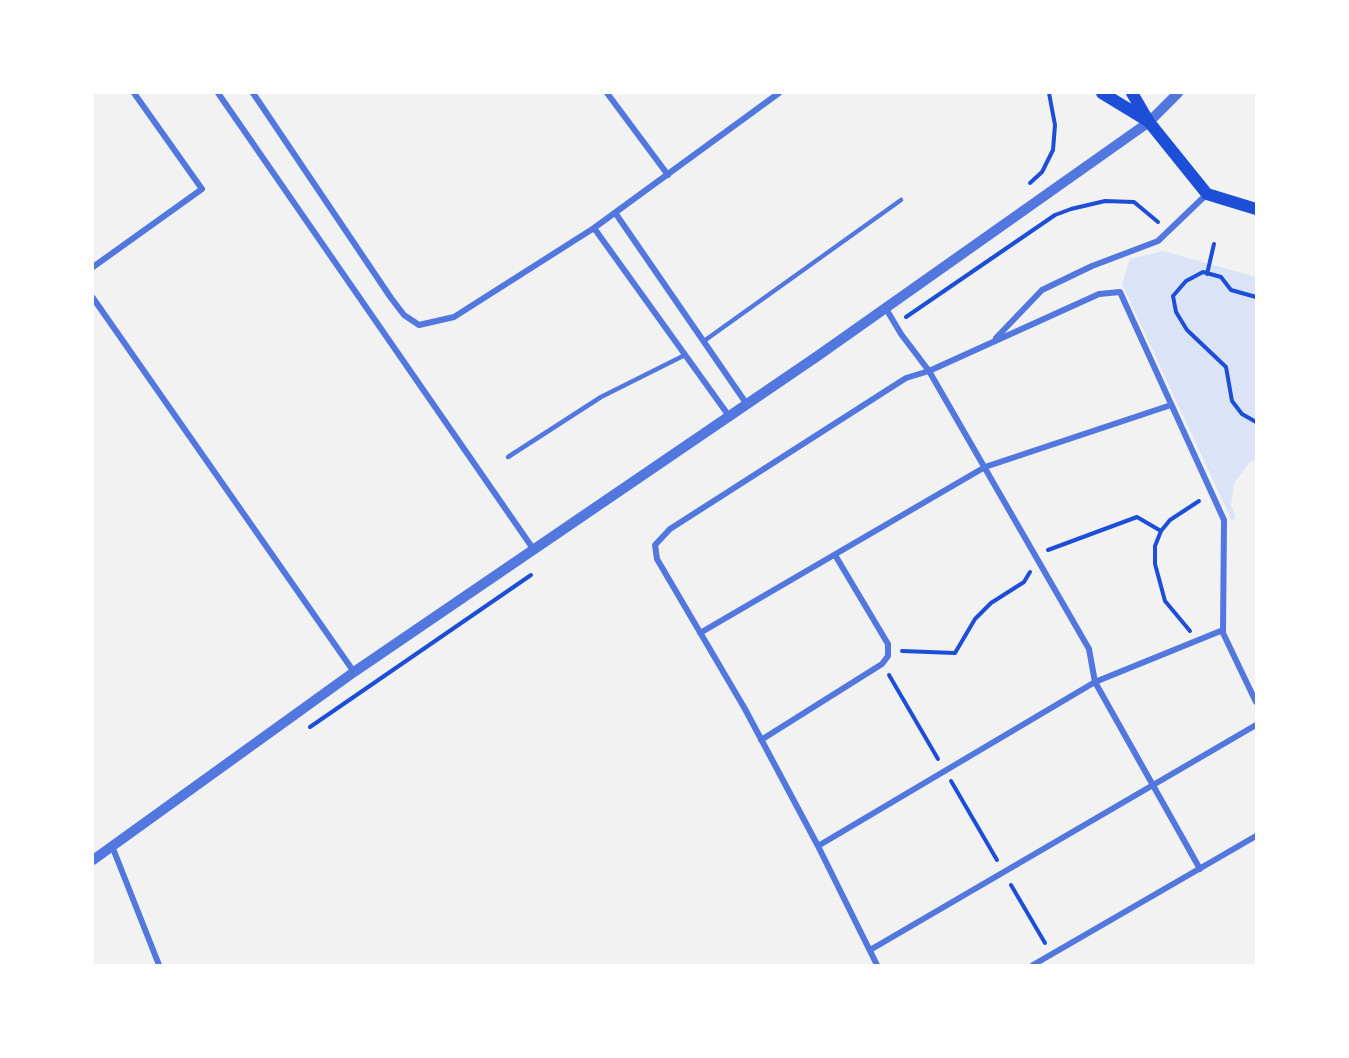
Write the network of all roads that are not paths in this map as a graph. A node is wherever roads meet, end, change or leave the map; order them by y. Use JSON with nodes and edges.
{"nodes":[{"id":1,"x":134,"y":93,"type":"edge"},
{"id":2,"x":218,"y":93,"type":"edge"},
{"id":3,"x":253,"y":93,"type":"edge"},
{"id":4,"x":607,"y":93,"type":"edge"},
{"id":5,"x":780,"y":93,"type":"edge"},
{"id":6,"x":1102,"y":93,"type":"edge"},
{"id":7,"x":1132,"y":93,"type":"edge"},
{"id":8,"x":1178,"y":93,"type":"edge"},
{"id":9,"x":1149,"y":122,"type":"junction"},
{"id":10,"x":668,"y":175,"type":"junction"},
{"id":11,"x":1207,"y":194,"type":"junction"},
{"id":12,"x":901,"y":200,"type":"dead end"},
{"id":13,"x":1256,"y":209,"type":"edge"},
{"id":14,"x":616,"y":214,"type":"junction"},
{"id":15,"x":594,"y":228,"type":"junction"},
{"id":16,"x":93,"y":267,"type":"edge"},
{"id":17,"x":93,"y":298,"type":"edge"},
{"id":18,"x":885,"y":306,"type":"junction"},
{"id":19,"x":704,"y":341,"type":"junction"},
{"id":20,"x":993,"y":341,"type":"junction"},
{"id":21,"x":685,"y":355,"type":"junction"},
{"id":22,"x":929,"y":371,"type":"junction"},
{"id":23,"x":746,"y":403,"type":"junction"},
{"id":24,"x":1172,"y":405,"type":"junction"},
{"id":25,"x":729,"y":416,"type":"junction"},
{"id":26,"x":508,"y":457,"type":"dead end"},
{"id":27,"x":985,"y":468,"type":"junction"},
{"id":28,"x":534,"y":550,"type":"junction"},
{"id":29,"x":835,"y":555,"type":"junction"},
{"id":30,"x":1223,"y":630,"type":"junction"},
{"id":31,"x":700,"y":633,"type":"junction"},
{"id":32,"x":354,"y":672,"type":"junction"},
{"id":33,"x":1095,"y":682,"type":"junction"},
{"id":34,"x":1256,"y":702,"type":"edge"},
{"id":35,"x":1256,"y":724,"type":"edge"},
{"id":36,"x":761,"y":740,"type":"junction"},
{"id":37,"x":1153,"y":784,"type":"junction"},
{"id":38,"x":1256,"y":836,"type":"edge"},
{"id":39,"x":112,"y":846,"type":"junction"},
{"id":40,"x":819,"y":846,"type":"junction"},
{"id":41,"x":93,"y":860,"type":"edge"},
{"id":42,"x":1200,"y":869,"type":"junction"},
{"id":43,"x":870,"y":950,"type":"junction"},
{"id":44,"x":159,"y":965,"type":"edge"},
{"id":45,"x":877,"y":965,"type":"edge"},
{"id":46,"x":1034,"y":965,"type":"edge"}],
"edges":[{"from":1,"to":16,"type":"street"},
{"from":2,"to":28,"type":"street"},
{"from":3,"to":15,"type":"street"},
{"from":4,"to":10,"type":"street"},
{"from":5,"to":10,"type":"street"},
{"from":6,"to":9,"type":"main road"},
{"from":7,"to":9,"type":"main road"},
{"from":8,"to":9,"type":"street"},
{"from":9,"to":11,"type":"main road"},
{"from":9,"to":18,"type":"street"},
{"from":10,"to":14,"type":"street"},
{"from":11,"to":13,"type":"main road"},
{"from":11,"to":20,"type":"street"},
{"from":12,"to":19,"type":"lane"},
{"from":14,"to":15,"type":"street"},
{"from":14,"to":19,"type":"street"},
{"from":15,"to":21,"type":"street"},
{"from":17,"to":32,"type":"street"},
{"from":18,"to":22,"type":"street"},
{"from":18,"to":23,"type":"street"},
{"from":19,"to":23,"type":"street"},
{"from":20,"to":22,"type":"street"},
{"from":20,"to":24,"type":"street"},
{"from":21,"to":25,"type":"street"},
{"from":21,"to":26,"type":"lane"},
{"from":22,"to":27,"type":"street"},
{"from":22,"to":31,"type":"street"},
{"from":23,"to":25,"type":"street"},
{"from":24,"to":27,"type":"street"},
{"from":24,"to":30,"type":"street"},
{"from":25,"to":28,"type":"street"},
{"from":27,"to":29,"type":"street"},
{"from":27,"to":33,"type":"street"},
{"from":28,"to":32,"type":"street"},
{"from":29,"to":31,"type":"street"},
{"from":29,"to":36,"type":"street"},
{"from":30,"to":33,"type":"street"},
{"from":30,"to":34,"type":"street"},
{"from":31,"to":36,"type":"street"},
{"from":32,"to":39,"type":"street"},
{"from":33,"to":37,"type":"street"},
{"from":33,"to":40,"type":"street"},
{"from":35,"to":37,"type":"street"},
{"from":36,"to":40,"type":"street"},
{"from":37,"to":42,"type":"street"},
{"from":37,"to":43,"type":"street"},
{"from":38,"to":42,"type":"street"},
{"from":39,"to":41,"type":"street"},
{"from":39,"to":44,"type":"street"},
{"from":40,"to":43,"type":"street"},
{"from":42,"to":46,"type":"street"},
{"from":43,"to":45,"type":"street"}]}
